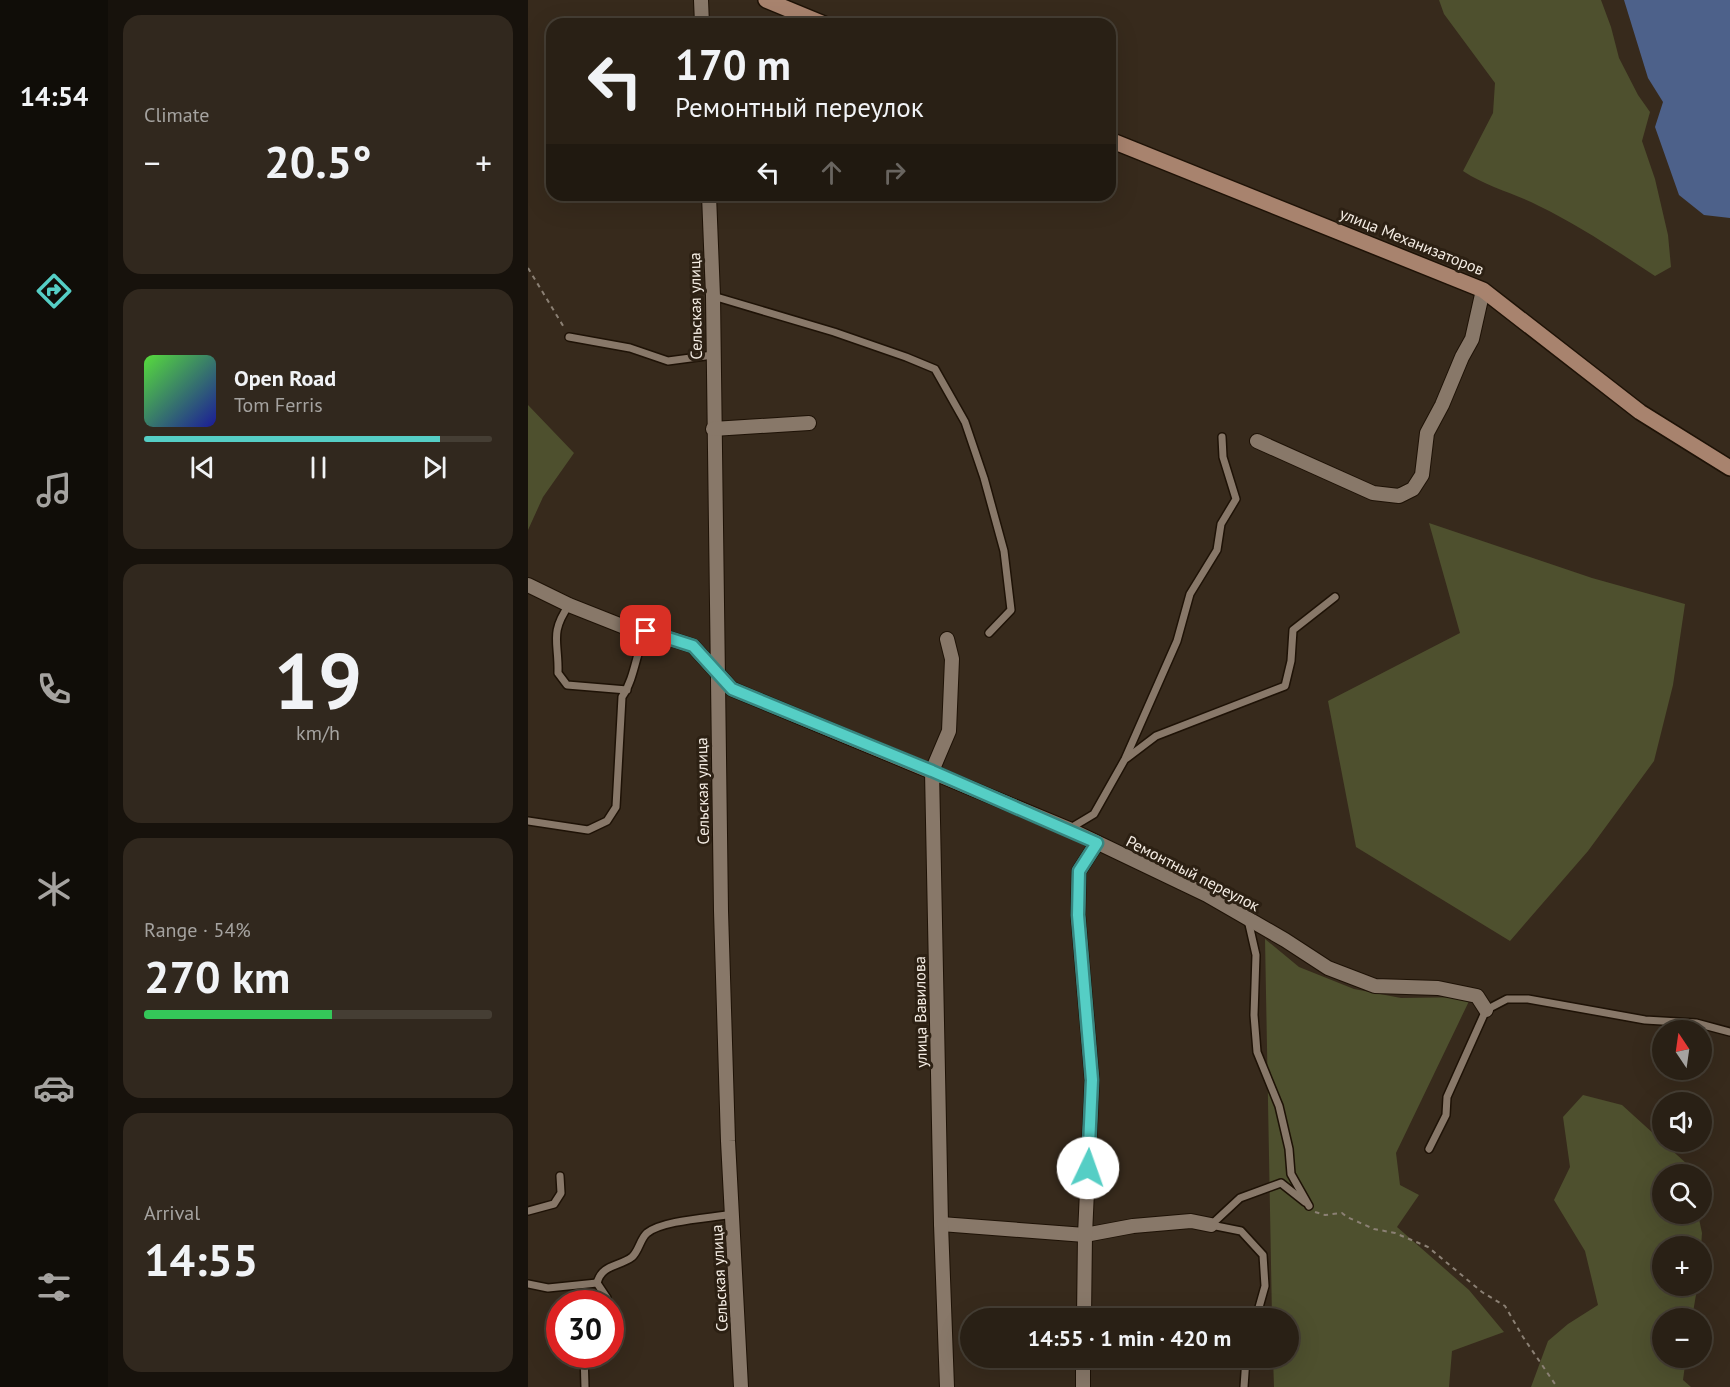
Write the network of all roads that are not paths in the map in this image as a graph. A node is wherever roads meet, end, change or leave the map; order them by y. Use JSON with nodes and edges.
{"nodes":[{"id":1,"x":701,"y":0,"type":"edge"},
{"id":2,"x":766,"y":0,"type":"edge"},
{"id":3,"x":702,"y":18,"type":"edge"},
{"id":4,"x":810,"y":18,"type":"edge"},
{"id":5,"x":1116,"y":142,"type":"edge"},
{"id":6,"x":709,"y":201,"type":"edge"},
{"id":7,"x":1484,"y":290,"type":"junction"},
{"id":8,"x":713,"y":296,"type":"junction"},
{"id":9,"x":569,"y":337,"type":"road end"},
{"id":10,"x":713,"y":355,"type":"junction"},
{"id":11,"x":809,"y":423,"type":"dead end"},
{"id":12,"x":713,"y":429,"type":"junction"},
{"id":13,"x":1222,"y":437,"type":"dead end"},
{"id":14,"x":1257,"y":441,"type":"dead end"},
{"id":15,"x":1730,"y":468,"type":"edge"},
{"id":16,"x":528,"y":585,"type":"edge"},
{"id":17,"x":1335,"y":597,"type":"dead end"},
{"id":18,"x":569,"y":605,"type":"junction"},
{"id":19,"x":646,"y":631,"type":"junction"},
{"id":20,"x":988,"y":633,"type":"dead end"},
{"id":21,"x":947,"y":639,"type":"dead end"},
{"id":22,"x":717,"y":674,"type":"junction"},
{"id":23,"x":627,"y":690,"type":"junction"},
{"id":24,"x":1125,"y":759,"type":"junction"},
{"id":25,"x":932,"y":771,"type":"junction"},
{"id":26,"x":528,"y":822,"type":"edge"},
{"id":27,"x":1069,"y":829,"type":"junction"},
{"id":28,"x":1097,"y":843,"type":"junction"},
{"id":29,"x":1247,"y":918,"type":"junction"},
{"id":30,"x":1486,"y":1010,"type":"junction"},
{"id":31,"x":1730,"y":1032,"type":"edge"},
{"id":32,"x":1429,"y":1149,"type":"dead end"},
{"id":33,"x":560,"y":1176,"type":"dead end"},
{"id":34,"x":528,"y":1211,"type":"edge"},
{"id":35,"x":733,"y":1214,"type":"junction"},
{"id":36,"x":941,"y":1224,"type":"junction"},
{"id":37,"x":1211,"y":1225,"type":"junction"},
{"id":38,"x":1084,"y":1235,"type":"junction"},
{"id":39,"x":597,"y":1283,"type":"junction"},
{"id":40,"x":528,"y":1284,"type":"edge"},
{"id":41,"x":602,"y":1290,"type":"edge"},
{"id":42,"x":1084,"y":1308,"type":"edge"},
{"id":43,"x":1259,"y":1308,"type":"edge"},
{"id":44,"x":584,"y":1368,"type":"edge"},
{"id":45,"x":1083,"y":1368,"type":"edge"},
{"id":46,"x":1245,"y":1368,"type":"edge"},
{"id":47,"x":585,"y":1387,"type":"edge"},
{"id":48,"x":741,"y":1387,"type":"edge"},
{"id":49,"x":947,"y":1387,"type":"edge"},
{"id":50,"x":1083,"y":1387,"type":"edge"},
{"id":51,"x":1244,"y":1387,"type":"edge"}],
"edges":[{"from":1,"to":3,"type":"street"},
{"from":2,"to":4,"type":"street"},
{"from":5,"to":7,"type":"street","name":"улица Механизаторов"},
{"from":6,"to":8,"type":"street","name":"Сельская улица"},
{"from":7,"to":14,"type":"street"},
{"from":7,"to":15,"type":"street","name":"улица Механизаторов"},
{"from":8,"to":10,"type":"street","name":"Сельская улица"},
{"from":8,"to":20,"type":"lane"},
{"from":9,"to":10,"type":"lane"},
{"from":10,"to":12,"type":"street","name":"Сельская улица"},
{"from":11,"to":12,"type":"street"},
{"from":12,"to":22,"type":"street","name":"Сельская улица"},
{"from":13,"to":24,"type":"lane"},
{"from":16,"to":18,"type":"street","name":"Ремонтный переулок"},
{"from":17,"to":24,"type":"lane"},
{"from":18,"to":19,"type":"street","name":"Ремонтный переулок"},
{"from":18,"to":23,"type":"lane"},
{"from":19,"to":22,"type":"street","name":"Ремонтный переулок"},
{"from":19,"to":23,"type":"lane"},
{"from":21,"to":25,"type":"street","name":"улица Вавилова"},
{"from":22,"to":25,"type":"street","name":"Ремонтный переулок"},
{"from":22,"to":35,"type":"street","name":"Сельская улица"},
{"from":23,"to":26,"type":"lane"},
{"from":24,"to":27,"type":"lane"},
{"from":25,"to":27,"type":"street","name":"Ремонтный переулок"},
{"from":25,"to":36,"type":"street","name":"улица Вавилова"},
{"from":27,"to":28,"type":"street","name":"Ремонтный переулок"},
{"from":28,"to":29,"type":"street","name":"Ремонтный переулок"},
{"from":28,"to":38,"type":"street"},
{"from":29,"to":30,"type":"street","name":"Ремонтный переулок"},
{"from":29,"to":37,"type":"lane"},
{"from":30,"to":31,"type":"lane"},
{"from":30,"to":32,"type":"lane"},
{"from":33,"to":34,"type":"lane"},
{"from":35,"to":39,"type":"lane"},
{"from":35,"to":48,"type":"street","name":"Сельская улица"},
{"from":36,"to":38,"type":"street"},
{"from":36,"to":49,"type":"street","name":"улица Вавилова"},
{"from":37,"to":38,"type":"street"},
{"from":37,"to":43,"type":"lane"},
{"from":38,"to":42,"type":"street"},
{"from":39,"to":40,"type":"lane"},
{"from":39,"to":41,"type":"lane"},
{"from":44,"to":47,"type":"lane"},
{"from":45,"to":50,"type":"street"},
{"from":46,"to":51,"type":"lane"}]}
